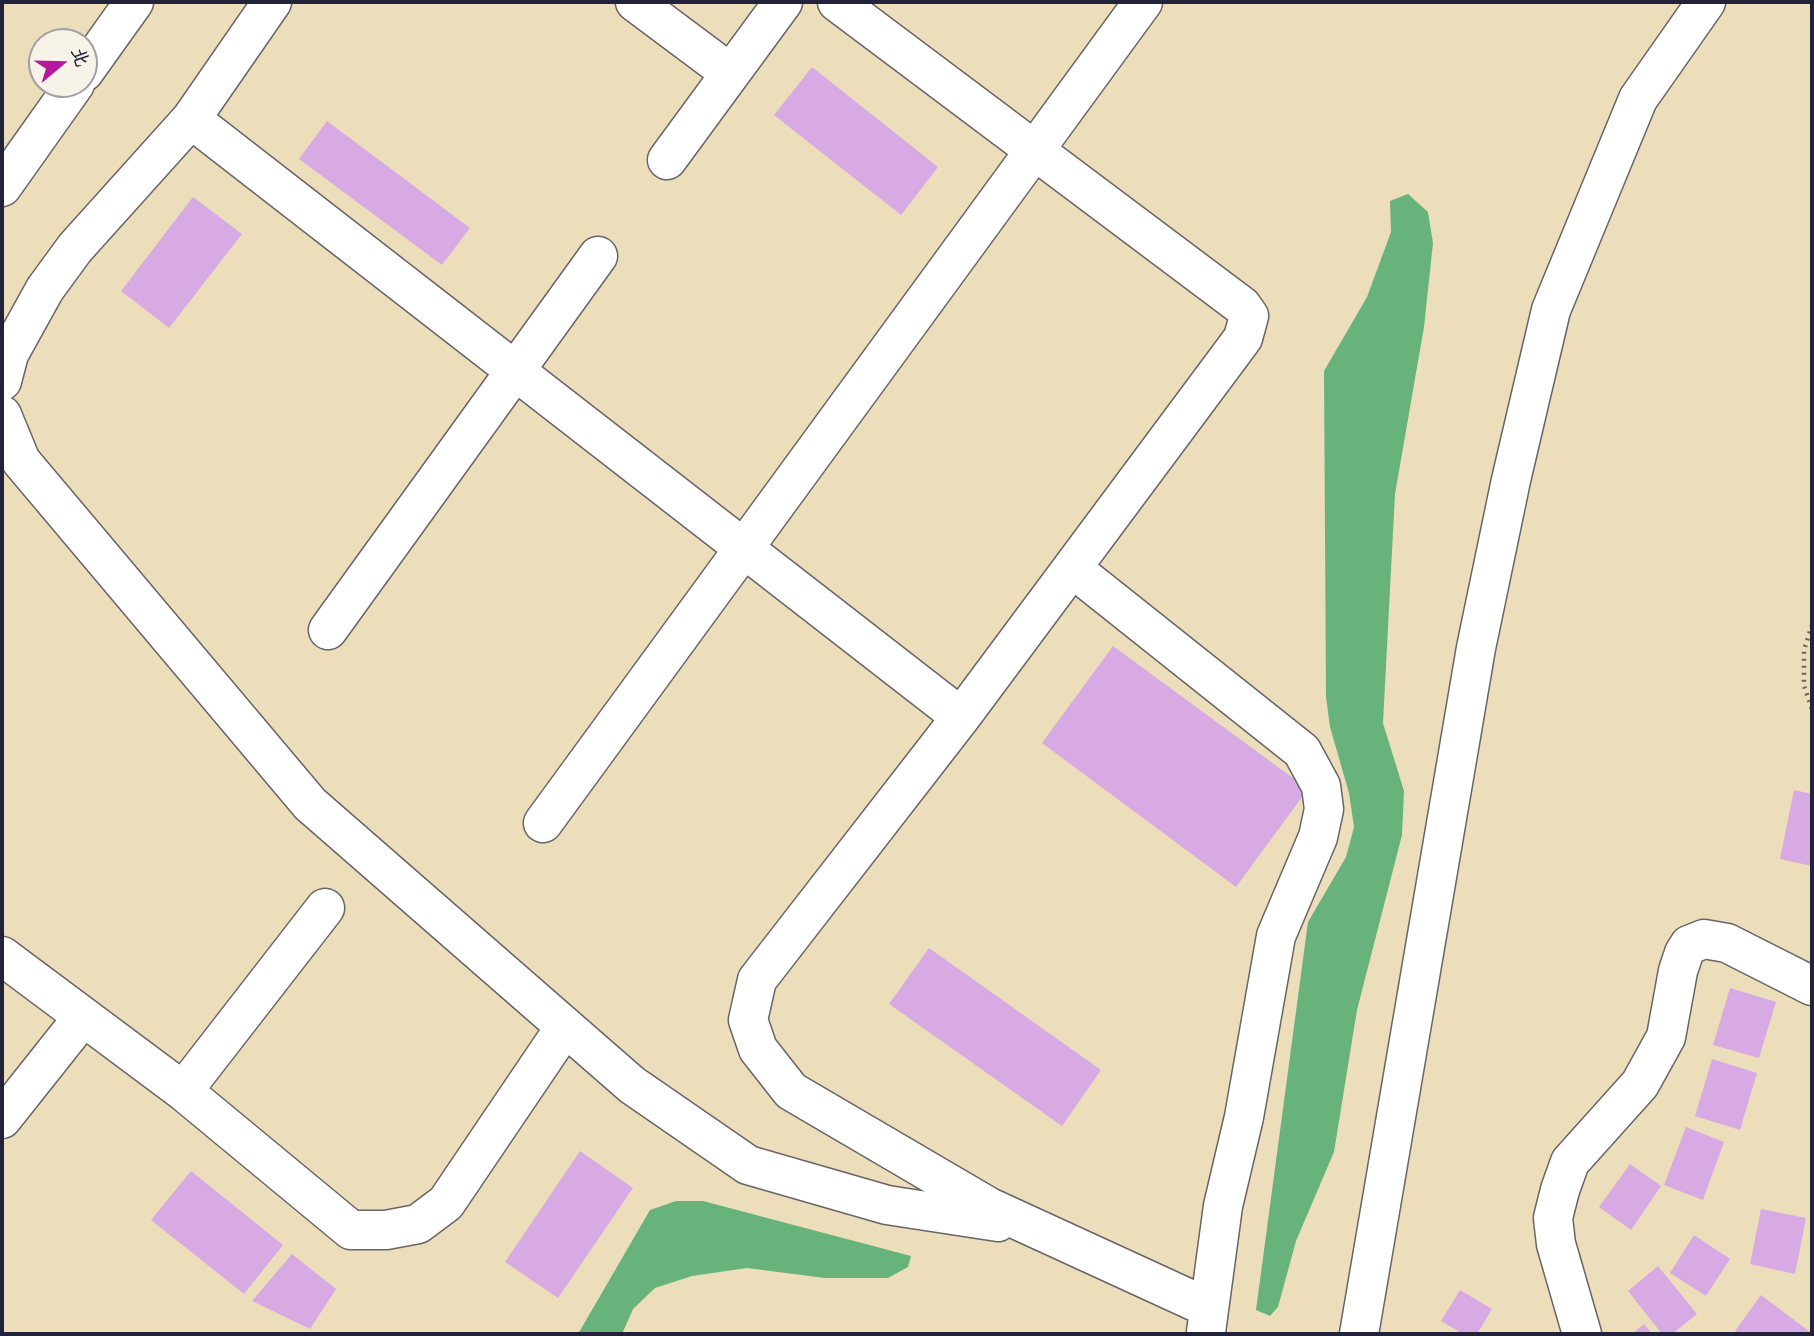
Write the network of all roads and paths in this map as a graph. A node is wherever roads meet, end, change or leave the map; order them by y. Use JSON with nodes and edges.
{"nodes":[{"id":1,"x":134,"y":2,"type":"edge"},
{"id":2,"x":271,"y":2,"type":"edge"},
{"id":3,"x":635,"y":2,"type":"edge"},
{"id":4,"x":783,"y":2,"type":"edge"},
{"id":5,"x":837,"y":2,"type":"edge"},
{"id":6,"x":1143,"y":2,"type":"edge"},
{"id":7,"x":1706,"y":2,"type":"edge"},
{"id":8,"x":98,"y":52,"type":"edge"},
{"id":9,"x":730,"y":73,"type":"junction"},
{"id":10,"x":65,"y":98,"type":"edge"},
{"id":11,"x":191,"y":119,"type":"junction"},
{"id":12,"x":1034,"y":151,"type":"junction"},
{"id":13,"x":667,"y":160,"type":"dead end"},
{"id":14,"x":2,"y":187,"type":"edge"},
{"id":15,"x":598,"y":256,"type":"dead end"},
{"id":16,"x":515,"y":371,"type":"junction"},
{"id":17,"x":2,"y":381,"type":"edge"},
{"id":18,"x":2,"y":415,"type":"edge"},
{"id":19,"x":744,"y":548,"type":"junction"},
{"id":20,"x":1072,"y":568,"type":"junction"},
{"id":21,"x":1812,"y":625,"type":"edge"},
{"id":22,"x":328,"y":630,"type":"dead end"},
{"id":23,"x":1812,"y":709,"type":"edge"},
{"id":24,"x":961,"y":717,"type":"junction"},
{"id":25,"x":544,"y":823,"type":"dead end"},
{"id":26,"x":325,"y":908,"type":"dead end"},
{"id":27,"x":2,"y":956,"type":"edge"},
{"id":28,"x":1812,"y":986,"type":"edge"},
{"id":29,"x":83,"y":1017,"type":"junction"},
{"id":30,"x":565,"y":1027,"type":"junction"},
{"id":31,"x":183,"y":1091,"type":"junction"},
{"id":32,"x":2,"y":1119,"type":"edge"},
{"id":33,"x":1035,"y":1227,"type":"junction"},
{"id":34,"x":1207,"y":1321,"type":"edge"},
{"id":35,"x":1359,"y":1334,"type":"edge"},
{"id":36,"x":1583,"y":1334,"type":"edge"}],
"edges":[{"from":1,"to":8,"type":"street"},
{"from":2,"to":11,"type":"street"},
{"from":3,"to":9,"type":"street"},
{"from":4,"to":9,"type":"street"},
{"from":5,"to":12,"type":"street"},
{"from":6,"to":12,"type":"street"},
{"from":7,"to":35,"type":"street"},
{"from":9,"to":13,"type":"street"},
{"from":10,"to":14,"type":"street"},
{"from":11,"to":16,"type":"street"},
{"from":11,"to":17,"type":"street"},
{"from":12,"to":19,"type":"street"},
{"from":12,"to":20,"type":"street"},
{"from":15,"to":16,"type":"street"},
{"from":16,"to":19,"type":"street"},
{"from":16,"to":22,"type":"street"},
{"from":18,"to":30,"type":"street"},
{"from":19,"to":24,"type":"street"},
{"from":19,"to":25,"type":"street"},
{"from":20,"to":24,"type":"street"},
{"from":20,"to":34,"type":"street"},
{"from":21,"to":23,"type":"path"},
{"from":24,"to":33,"type":"street"},
{"from":26,"to":31,"type":"street"},
{"from":27,"to":29,"type":"street"},
{"from":28,"to":36,"type":"street"},
{"from":29,"to":31,"type":"street"},
{"from":29,"to":32,"type":"street"},
{"from":30,"to":31,"type":"street"},
{"from":30,"to":33,"type":"street"},
{"from":33,"to":34,"type":"street"}]}
